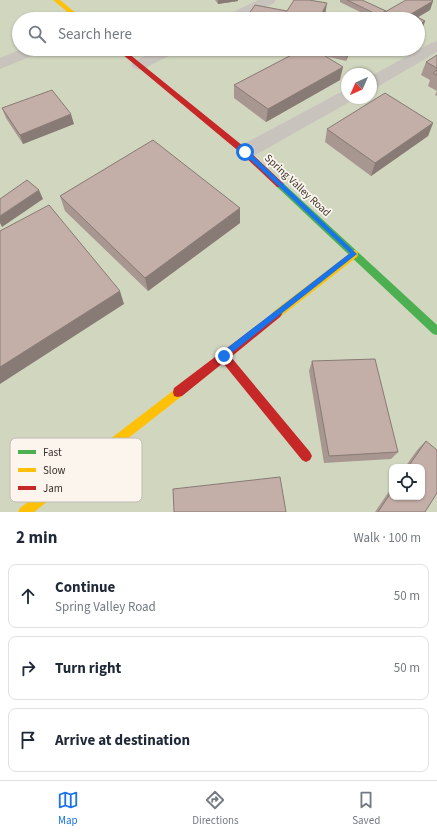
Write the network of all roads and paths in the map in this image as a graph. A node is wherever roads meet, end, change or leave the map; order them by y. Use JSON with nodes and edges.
{"nodes":[{"id":1,"x":56,"y":0,"type":"edge"},
{"id":2,"x":269,"y":0,"type":"edge"},
{"id":3,"x":71,"y":12,"type":"edge"},
{"id":4,"x":244,"y":12,"type":"edge"},
{"id":5,"x":437,"y":46,"type":"edge"},
{"id":6,"x":425,"y":53,"type":"edge"},
{"id":7,"x":19,"y":56,"type":"edge"},
{"id":8,"x":127,"y":56,"type":"edge"},
{"id":9,"x":157,"y":56,"type":"edge"},
{"id":10,"x":419,"y":56,"type":"edge"},
{"id":11,"x":0,"y":64,"type":"edge"},
{"id":12,"x":139,"y":65,"type":"junction"},
{"id":13,"x":377,"y":80,"type":"edge"},
{"id":14,"x":341,"y":99,"type":"edge"},
{"id":15,"x":245,"y":152,"type":"junction"},
{"id":16,"x":354,"y":254,"type":"junction"},
{"id":17,"x":437,"y":330,"type":"edge"},
{"id":18,"x":224,"y":356,"type":"junction"},
{"id":19,"x":119,"y":438,"type":"edge"},
{"id":20,"x":306,"y":456,"type":"dead end"},
{"id":21,"x":37,"y":502,"type":"edge"},
{"id":22,"x":24,"y":512,"type":"edge"}],
"edges":[{"from":1,"to":3,"type":"street"},
{"from":2,"to":4,"type":"street"},
{"from":5,"to":6,"type":"street"},
{"from":7,"to":11,"type":"street"},
{"from":8,"to":12,"type":"street","name":"Spring Valley Road"},
{"from":9,"to":12,"type":"street"},
{"from":10,"to":13,"type":"street"},
{"from":12,"to":15,"type":"street","name":"Spring Valley Road"},
{"from":14,"to":15,"type":"street"},
{"from":15,"to":16,"type":"street","name":"Spring Valley Road"},
{"from":16,"to":17,"type":"street","name":"Spring Valley Road"},
{"from":16,"to":18,"type":"street"},
{"from":18,"to":19,"type":"street"},
{"from":18,"to":20,"type":"street"},
{"from":21,"to":22,"type":"street"}]}
